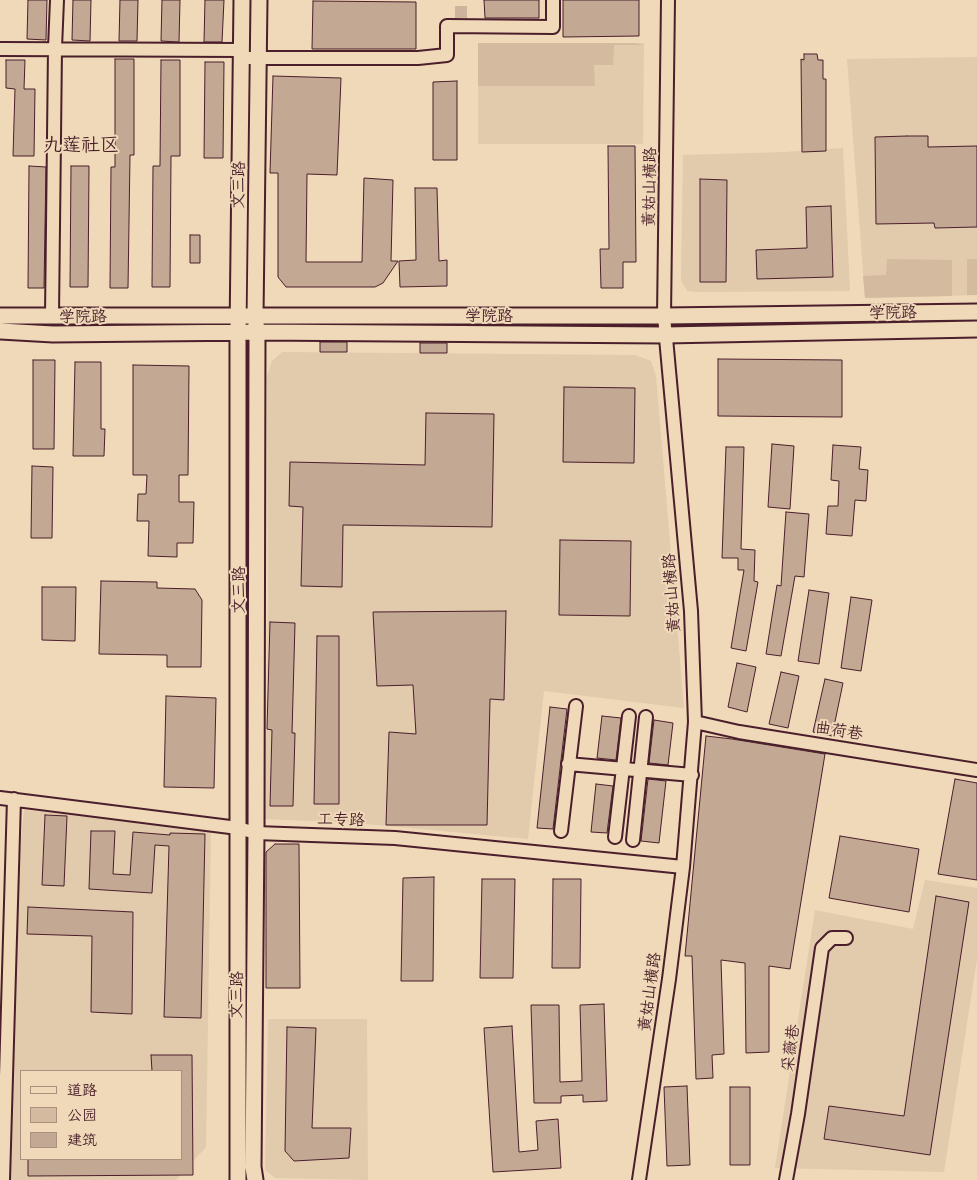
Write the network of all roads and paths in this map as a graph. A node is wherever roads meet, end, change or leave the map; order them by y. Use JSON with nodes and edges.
{"nodes":[{"id":1,"x":58,"y":0,"type":"edge"},
{"id":2,"x":242,"y":0,"type":"edge"},
{"id":3,"x":259,"y":0,"type":"edge"},
{"id":4,"x":553,"y":0,"type":"edge"},
{"id":5,"x":668,"y":0,"type":"edge"},
{"id":6,"x":55,"y":48,"type":"junction"},
{"id":7,"x":0,"y":49,"type":"edge"},
{"id":8,"x":241,"y":54,"type":"junction"},
{"id":9,"x":258,"y":58,"type":"junction"},
{"id":10,"x":977,"y":312,"type":"edge"},
{"id":11,"x":52,"y":315,"type":"junction"},
{"id":12,"x":0,"y":316,"type":"edge"},
{"id":13,"x":255,"y":316,"type":"junction"},
{"id":14,"x":664,"y":316,"type":"junction"},
{"id":15,"x":238,"y":317,"type":"junction"},
{"id":16,"x":977,"y":330,"type":"edge"},
{"id":17,"x":0,"y":331,"type":"edge"},
{"id":18,"x":238,"y":332,"type":"junction"},
{"id":19,"x":258,"y":332,"type":"junction"},
{"id":20,"x":665,"y":335,"type":"junction"},
{"id":21,"x":576,"y":706,"type":"dead end"},
{"id":22,"x":629,"y":716,"type":"dead end"},
{"id":23,"x":646,"y":718,"type":"dead end"},
{"id":24,"x":695,"y":722,"type":"junction"},
{"id":25,"x":568,"y":764,"type":"junction"},
{"id":26,"x":622,"y":770,"type":"junction"},
{"id":27,"x":641,"y":770,"type":"junction"},
{"id":28,"x":977,"y":770,"type":"edge"},
{"id":29,"x":692,"y":775,"type":"junction"},
{"id":30,"x":0,"y":798,"type":"edge"},
{"id":31,"x":14,"y":799,"type":"junction"},
{"id":32,"x":238,"y":828,"type":"junction"},
{"id":33,"x":561,"y":831,"type":"dead end"},
{"id":34,"x":256,"y":833,"type":"junction"},
{"id":35,"x":615,"y":837,"type":"dead end"},
{"id":36,"x":633,"y":840,"type":"dead end"},
{"id":37,"x":683,"y":867,"type":"junction"},
{"id":38,"x":846,"y":938,"type":"dead end"},
{"id":39,"x":4,"y":1180,"type":"edge"},
{"id":40,"x":238,"y":1180,"type":"edge"},
{"id":41,"x":255,"y":1180,"type":"edge"},
{"id":42,"x":639,"y":1180,"type":"edge"},
{"id":43,"x":786,"y":1180,"type":"edge"}],
"edges":[{"from":1,"to":6,"type":"street"},
{"from":2,"to":8,"type":"main road","name":"文三路"},
{"from":3,"to":9,"type":"main road","name":"文三路"},
{"from":4,"to":9,"type":"street"},
{"from":5,"to":14,"type":"street","name":"黄姑山横路"},
{"from":6,"to":7,"type":"street"},
{"from":6,"to":8,"type":"street"},
{"from":6,"to":11,"type":"street"},
{"from":8,"to":9,"type":"street"},
{"from":8,"to":15,"type":"main road","name":"文三路"},
{"from":9,"to":13,"type":"main road","name":"文三路"},
{"from":10,"to":14,"type":"main road","name":"学院路"},
{"from":11,"to":12,"type":"main road","name":"学院路"},
{"from":11,"to":15,"type":"main road","name":"学院路"},
{"from":13,"to":14,"type":"main road","name":"学院路"},
{"from":13,"to":15,"type":"main road","name":"学院路"},
{"from":13,"to":19,"type":"main road","name":"文三路"},
{"from":14,"to":20,"type":"street","name":"黄姑山横路"},
{"from":15,"to":18,"type":"main road","name":"文三路"},
{"from":16,"to":20,"type":"main road","name":"学院路"},
{"from":17,"to":18,"type":"main road","name":"学院路"},
{"from":18,"to":19,"type":"main road","name":"学院路"},
{"from":18,"to":32,"type":"main road","name":"文三路"},
{"from":19,"to":20,"type":"main road","name":"学院路"},
{"from":19,"to":34,"type":"main road","name":"文三路"},
{"from":20,"to":24,"type":"street","name":"黄姑山横路"},
{"from":21,"to":25,"type":"street"},
{"from":22,"to":26,"type":"street"},
{"from":23,"to":27,"type":"street"},
{"from":24,"to":28,"type":"street","name":"曲荷巷"},
{"from":24,"to":29,"type":"street","name":"黄姑山横路"},
{"from":25,"to":26,"type":"street"},
{"from":25,"to":33,"type":"street"},
{"from":26,"to":27,"type":"street"},
{"from":26,"to":35,"type":"street"},
{"from":27,"to":29,"type":"street"},
{"from":27,"to":36,"type":"street"},
{"from":29,"to":37,"type":"street","name":"黄姑山横路"},
{"from":30,"to":31,"type":"street","name":"工专路"},
{"from":31,"to":32,"type":"street","name":"工专路"},
{"from":31,"to":39,"type":"street"},
{"from":32,"to":34,"type":"street","name":"工专路"},
{"from":32,"to":40,"type":"main road","name":"文三路"},
{"from":34,"to":37,"type":"street","name":"工专路"},
{"from":34,"to":41,"type":"main road","name":"文三路"},
{"from":37,"to":42,"type":"street","name":"黄姑山横路"},
{"from":38,"to":43,"type":"street","name":"采薇巷"}]}
